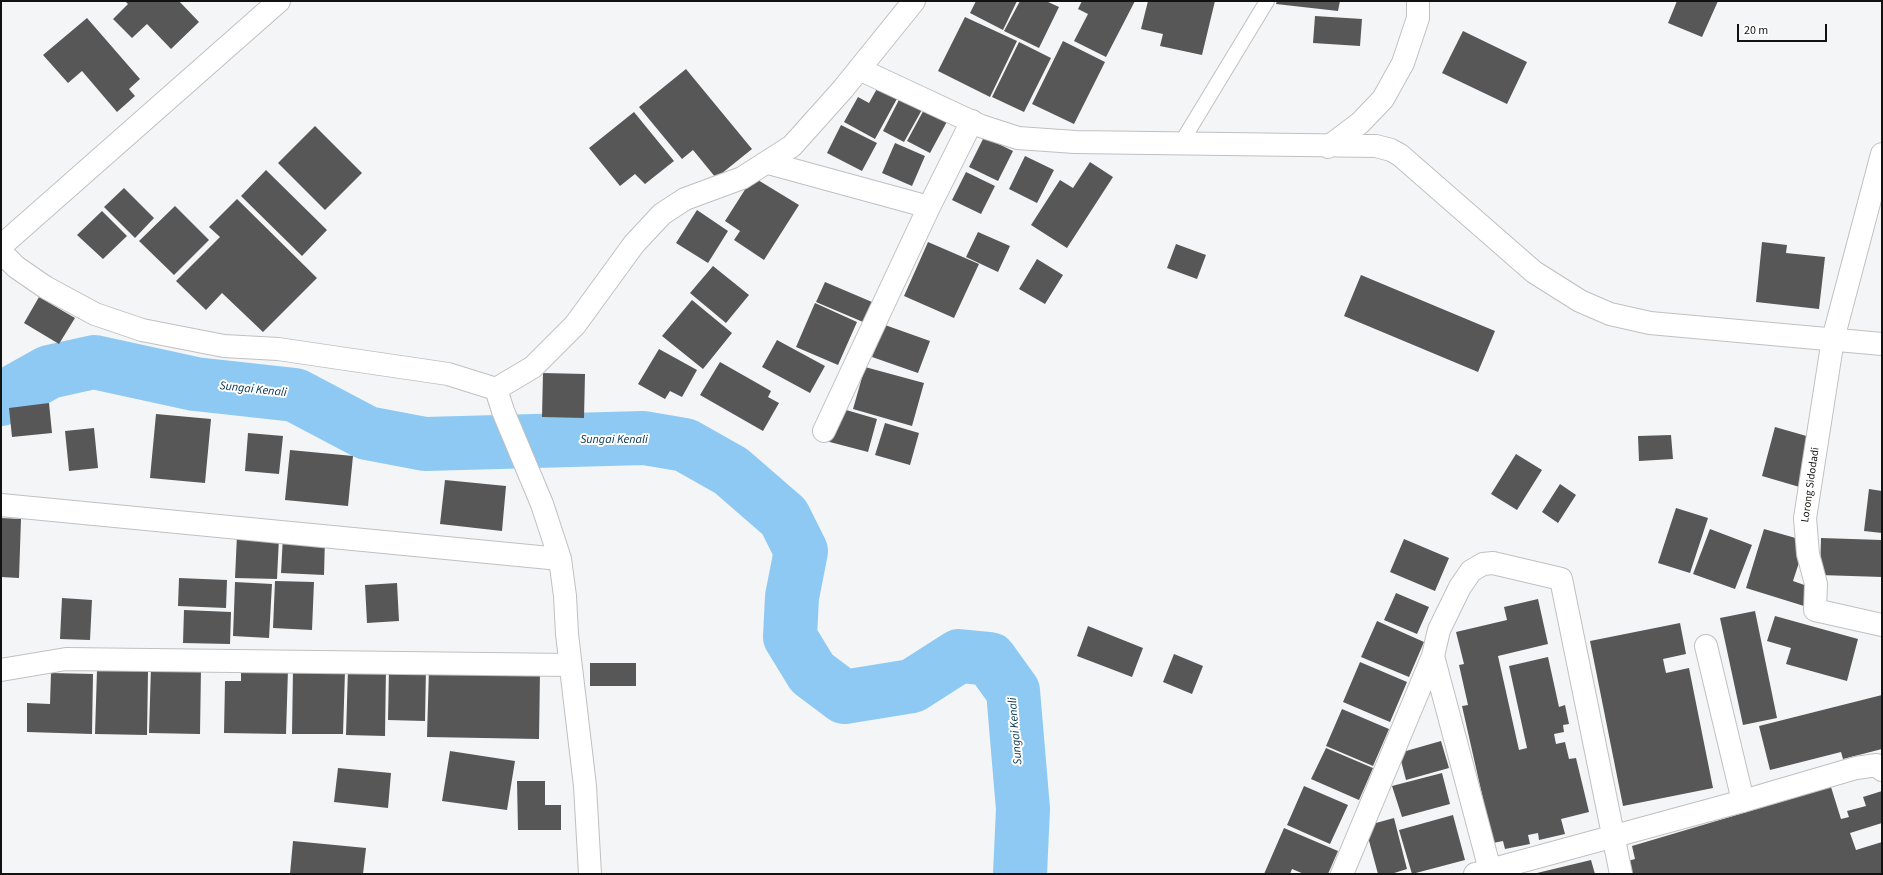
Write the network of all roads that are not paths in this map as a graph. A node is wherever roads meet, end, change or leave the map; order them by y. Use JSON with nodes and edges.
{"nodes":[{"id":1,"x":279,"y":1,"type":"edge"},
{"id":2,"x":914,"y":1,"type":"edge"},
{"id":3,"x":1267,"y":1,"type":"edge"},
{"id":4,"x":1418,"y":1,"type":"edge"},
{"id":5,"x":859,"y":69,"type":"junction"},
{"id":6,"x":972,"y":121,"type":"junction"},
{"id":7,"x":1182,"y":143,"type":"junction"},
{"id":8,"x":1328,"y":147,"type":"junction"},
{"id":9,"x":1882,"y":154,"type":"edge"},
{"id":10,"x":768,"y":163,"type":"junction"},
{"id":11,"x":928,"y":207,"type":"junction"},
{"id":12,"x":1,"y":246,"type":"edge"},
{"id":13,"x":1,"y":252,"type":"edge"},
{"id":14,"x":1833,"y":339,"type":"junction"},
{"id":15,"x":1882,"y":344,"type":"edge"},
{"id":16,"x":496,"y":389,"type":"junction"},
{"id":17,"x":824,"y":430,"type":"dead end"},
{"id":18,"x":1,"y":505,"type":"edge"},
{"id":19,"x":560,"y":559,"type":"junction"},
{"id":20,"x":1882,"y":625,"type":"edge"},
{"id":21,"x":1706,"y":646,"type":"dead end"},
{"id":22,"x":1433,"y":656,"type":"junction"},
{"id":23,"x":570,"y":665,"type":"junction"},
{"id":24,"x":1,"y":670,"type":"edge"},
{"id":25,"x":1882,"y":770,"type":"edge"},
{"id":26,"x":1743,"y":801,"type":"junction"},
{"id":27,"x":1613,"y":836,"type":"junction"},
{"id":28,"x":1483,"y":872,"type":"edge"},
{"id":29,"x":590,"y":874,"type":"edge"},
{"id":30,"x":1342,"y":874,"type":"edge"},
{"id":31,"x":1621,"y":874,"type":"edge"}],
"edges":[{"from":1,"to":12,"type":"street"},
{"from":2,"to":5,"type":"street"},
{"from":3,"to":7,"type":"lane"},
{"from":4,"to":8,"type":"street"},
{"from":5,"to":6,"type":"street"},
{"from":5,"to":10,"type":"street"},
{"from":6,"to":7,"type":"street"},
{"from":6,"to":11,"type":"street"},
{"from":7,"to":8,"type":"street"},
{"from":8,"to":14,"type":"street"},
{"from":9,"to":14,"type":"street"},
{"from":10,"to":11,"type":"street"},
{"from":10,"to":16,"type":"street"},
{"from":11,"to":17,"type":"street"},
{"from":13,"to":16,"type":"street"},
{"from":14,"to":15,"type":"street"},
{"from":14,"to":20,"type":"street","name":"Lorong Sidodadi"},
{"from":16,"to":19,"type":"street"},
{"from":18,"to":19,"type":"street"},
{"from":19,"to":23,"type":"street"},
{"from":21,"to":26,"type":"street"},
{"from":22,"to":27,"type":"street"},
{"from":22,"to":28,"type":"street"},
{"from":22,"to":30,"type":"street"},
{"from":23,"to":24,"type":"street"},
{"from":23,"to":29,"type":"street"},
{"from":25,"to":26,"type":"street"},
{"from":26,"to":27,"type":"street"},
{"from":27,"to":28,"type":"street"},
{"from":27,"to":31,"type":"street"}]}
